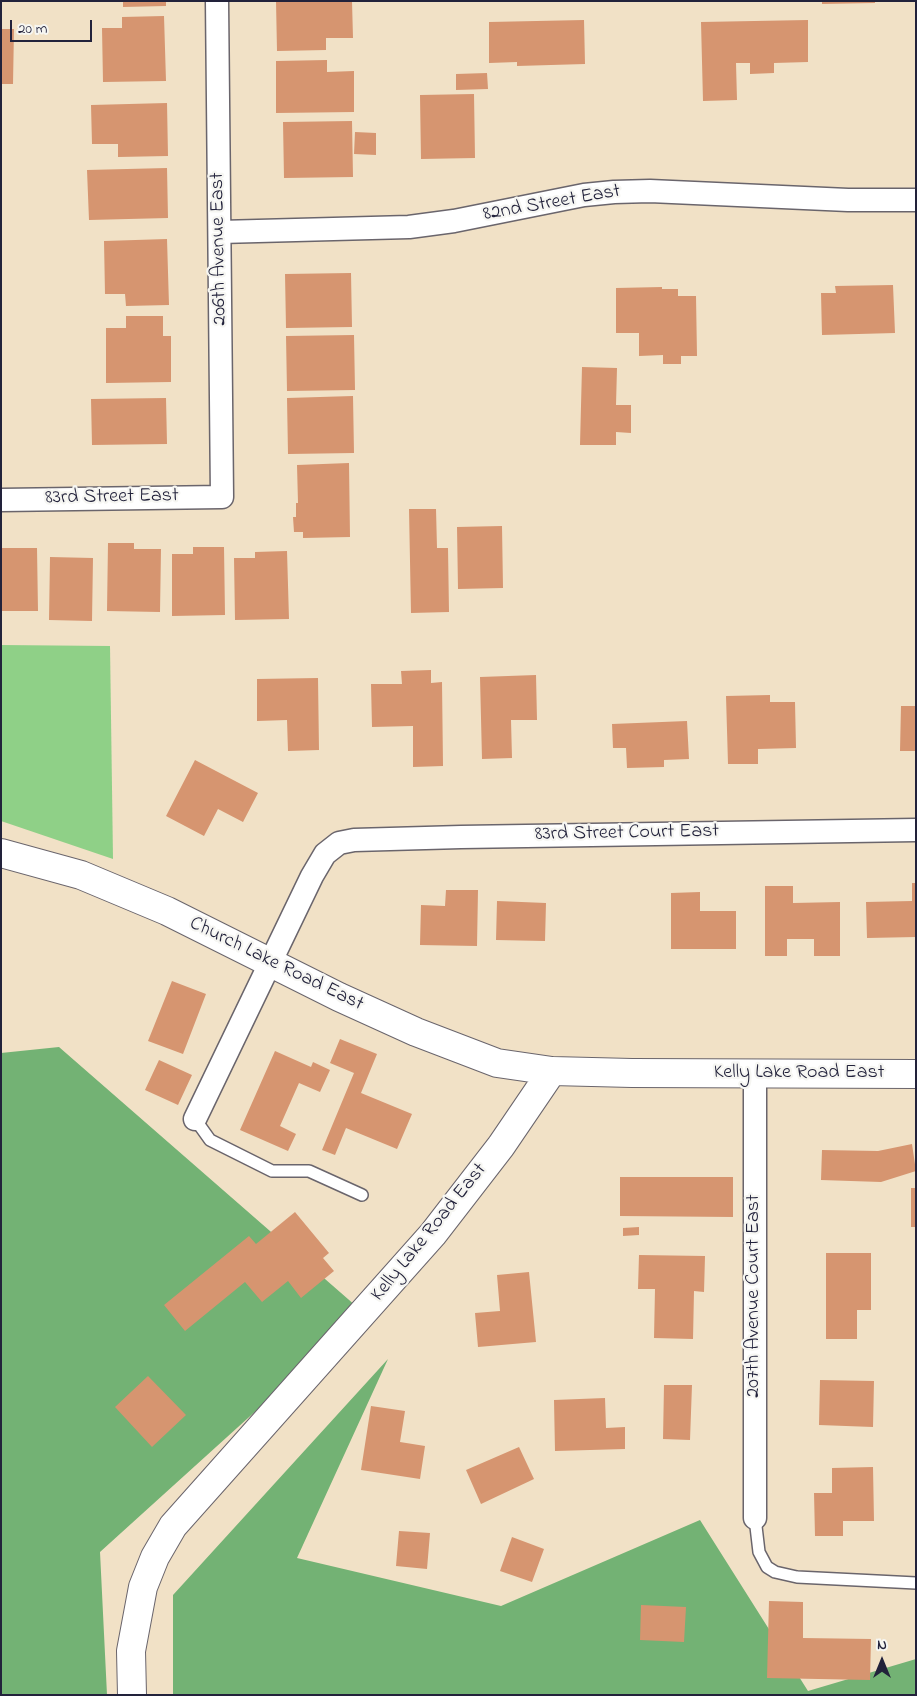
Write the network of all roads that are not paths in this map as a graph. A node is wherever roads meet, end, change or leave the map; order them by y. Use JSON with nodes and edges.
{"nodes":[{"id":1,"x":217,"y":1,"type":"edge"},
{"id":2,"x":916,"y":200,"type":"edge"},
{"id":3,"x":220,"y":232,"type":"junction"},
{"id":4,"x":222,"y":497,"type":"joint"},
{"id":5,"x":1,"y":500,"type":"edge"},
{"id":6,"x":916,"y":830,"type":"edge"},
{"id":7,"x":1,"y":853,"type":"edge"},
{"id":8,"x":270,"y":963,"type":"junction"},
{"id":9,"x":552,"y":1071,"type":"junction"},
{"id":10,"x":755,"y":1073,"type":"junction"},
{"id":11,"x":916,"y":1074,"type":"edge"},
{"id":12,"x":195,"y":1120,"type":"joint"},
{"id":13,"x":362,"y":1195,"type":"dead end"},
{"id":14,"x":755,"y":1518,"type":"joint"},
{"id":15,"x":916,"y":1583,"type":"edge"},
{"id":16,"x":132,"y":1695,"type":"edge"}],
"edges":[{"from":1,"to":3,"type":"street","name":"206th Avenue East"},
{"from":2,"to":3,"type":"street","name":"82nd Street East"},
{"from":3,"to":4,"type":"street","name":"206th Avenue East"},
{"from":4,"to":5,"type":"street","name":"83rd Street East"},
{"from":6,"to":8,"type":"street","name":"83rd Street Court East"},
{"from":7,"to":8,"type":"street","name":"Church Lake Road East"},
{"from":8,"to":9,"type":"street","name":"Church Lake Road East"},
{"from":8,"to":12,"type":"street"},
{"from":9,"to":10,"type":"street","name":"Kelly Lake Road East"},
{"from":9,"to":16,"type":"street","name":"Kelly Lake Road East"},
{"from":10,"to":11,"type":"street","name":"Kelly Lake Road East"},
{"from":10,"to":14,"type":"street","name":"207th Avenue Court East"},
{"from":12,"to":13,"type":"lane"},
{"from":14,"to":15,"type":"lane"}]}
